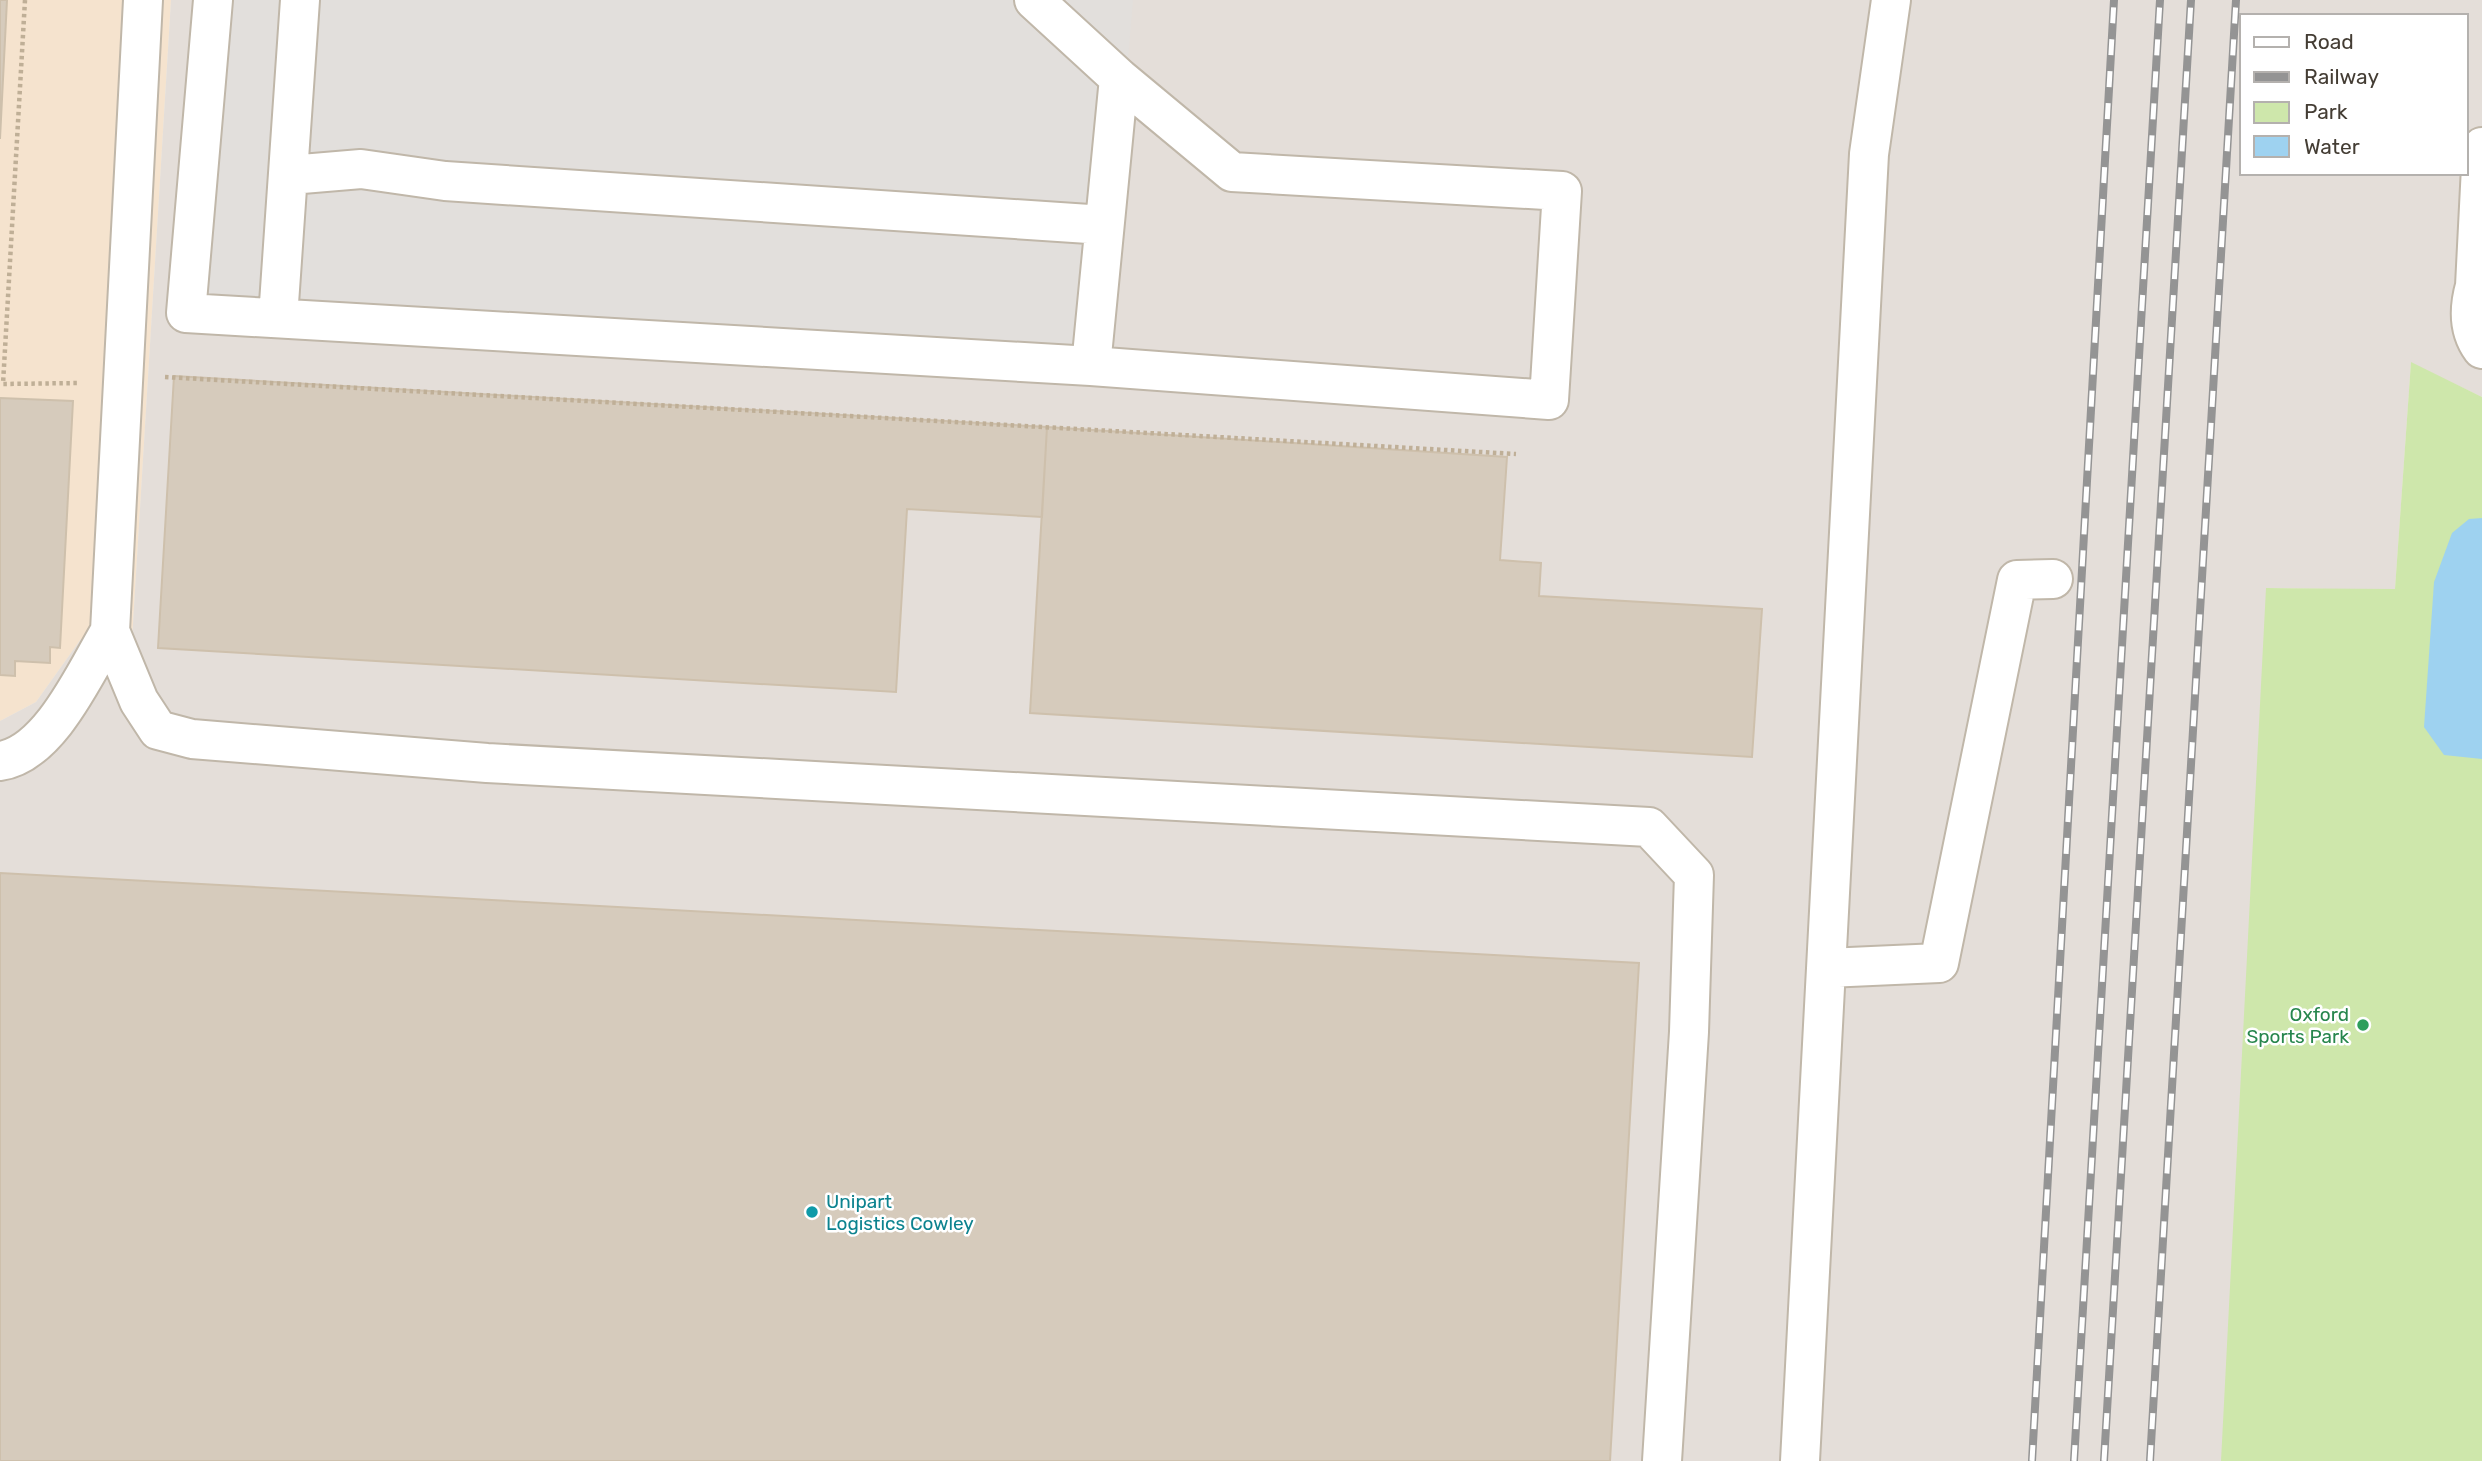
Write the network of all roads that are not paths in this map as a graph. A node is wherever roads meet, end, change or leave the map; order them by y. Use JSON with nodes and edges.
{"nodes":[{"id":1,"x":143,"y":0,"type":"edge"},
{"id":2,"x":213,"y":0,"type":"edge"},
{"id":3,"x":300,"y":0,"type":"edge"},
{"id":4,"x":1034,"y":0,"type":"edge"},
{"id":5,"x":1891,"y":0,"type":"edge"},
{"id":6,"x":1119,"y":78,"type":"junction"},
{"id":7,"x":2482,"y":147,"type":"edge"},
{"id":8,"x":290,"y":175,"type":"junction"},
{"id":9,"x":1104,"y":225,"type":"junction"},
{"id":10,"x":2479,"y":279,"type":"edge"},
{"id":11,"x":278,"y":318,"type":"junction"},
{"id":12,"x":2482,"y":349,"type":"edge"},
{"id":13,"x":1091,"y":366,"type":"junction"},
{"id":14,"x":2053,"y":579,"type":"dead end"},
{"id":15,"x":110,"y":631,"type":"junction"},
{"id":16,"x":0,"y":761,"type":"edge"},
{"id":17,"x":1827,"y":968,"type":"junction"},
{"id":18,"x":1662,"y":1461,"type":"edge"},
{"id":19,"x":1800,"y":1461,"type":"edge"}],
"edges":[{"from":1,"to":15,"type":"lane"},
{"from":2,"to":11,"type":"lane"},
{"from":3,"to":8,"type":"lane"},
{"from":4,"to":6,"type":"lane"},
{"from":5,"to":17,"type":"lane"},
{"from":6,"to":9,"type":"lane"},
{"from":6,"to":13,"type":"lane"},
{"from":7,"to":10,"type":"lane"},
{"from":8,"to":9,"type":"lane"},
{"from":8,"to":11,"type":"lane"},
{"from":9,"to":13,"type":"lane"},
{"from":10,"to":12,"type":"lane"},
{"from":11,"to":13,"type":"lane"},
{"from":14,"to":17,"type":"lane"},
{"from":15,"to":16,"type":"lane"},
{"from":15,"to":18,"type":"lane"},
{"from":17,"to":19,"type":"lane"}]}
